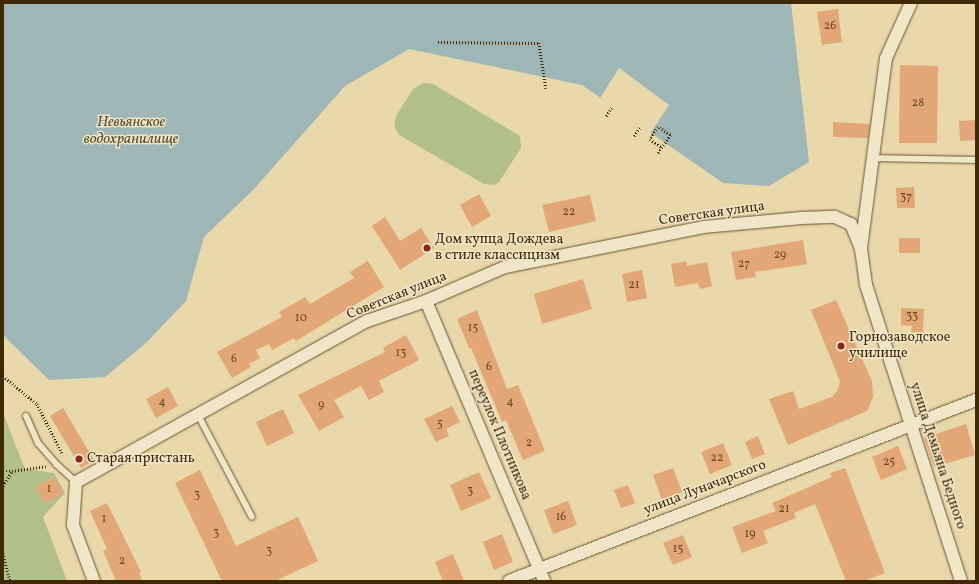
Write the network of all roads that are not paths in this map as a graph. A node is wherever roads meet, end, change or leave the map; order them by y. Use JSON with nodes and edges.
{"nodes":[{"id":1,"x":911,"y":3,"type":"edge"},
{"id":2,"x":874,"y":158,"type":"junction"},
{"id":3,"x":976,"y":160,"type":"edge"},
{"id":4,"x":861,"y":249,"type":"junction"},
{"id":5,"x":426,"y":301,"type":"junction"},
{"id":6,"x":976,"y":400,"type":"edge"},
{"id":7,"x":198,"y":415,"type":"junction"},
{"id":8,"x":26,"y":416,"type":"dead end"},
{"id":9,"x":912,"y":423,"type":"junction"},
{"id":10,"x":76,"y":482,"type":"junction"},
{"id":11,"x":252,"y":517,"type":"dead end"},
{"id":12,"x":539,"y":569,"type":"junction"},
{"id":13,"x":94,"y":581,"type":"edge"},
{"id":14,"x":509,"y":581,"type":"edge"},
{"id":15,"x":544,"y":581,"type":"edge"},
{"id":16,"x":961,"y":581,"type":"edge"}],
"edges":[{"from":1,"to":2,"type":"street"},
{"from":2,"to":3,"type":"lane"},
{"from":2,"to":4,"type":"street"},
{"from":4,"to":5,"type":"street","name":"Советская улица"},
{"from":4,"to":9,"type":"street","name":"улица Демьяна Бедного"},
{"from":5,"to":7,"type":"street","name":"Советская улица"},
{"from":5,"to":12,"type":"street","name":"переулок Плотникова"},
{"from":6,"to":9,"type":"street","name":"улица Луначарского"},
{"from":7,"to":10,"type":"street","name":"Советская улица"},
{"from":7,"to":11,"type":"lane"},
{"from":8,"to":10,"type":"lane"},
{"from":9,"to":12,"type":"street","name":"улица Луначарского"},
{"from":9,"to":16,"type":"street","name":"улица Демьяна Бедного"},
{"from":10,"to":13,"type":"street"},
{"from":12,"to":14,"type":"street","name":"улица Луначарского"},
{"from":12,"to":15,"type":"street","name":"переулок Плотникова"}]}
